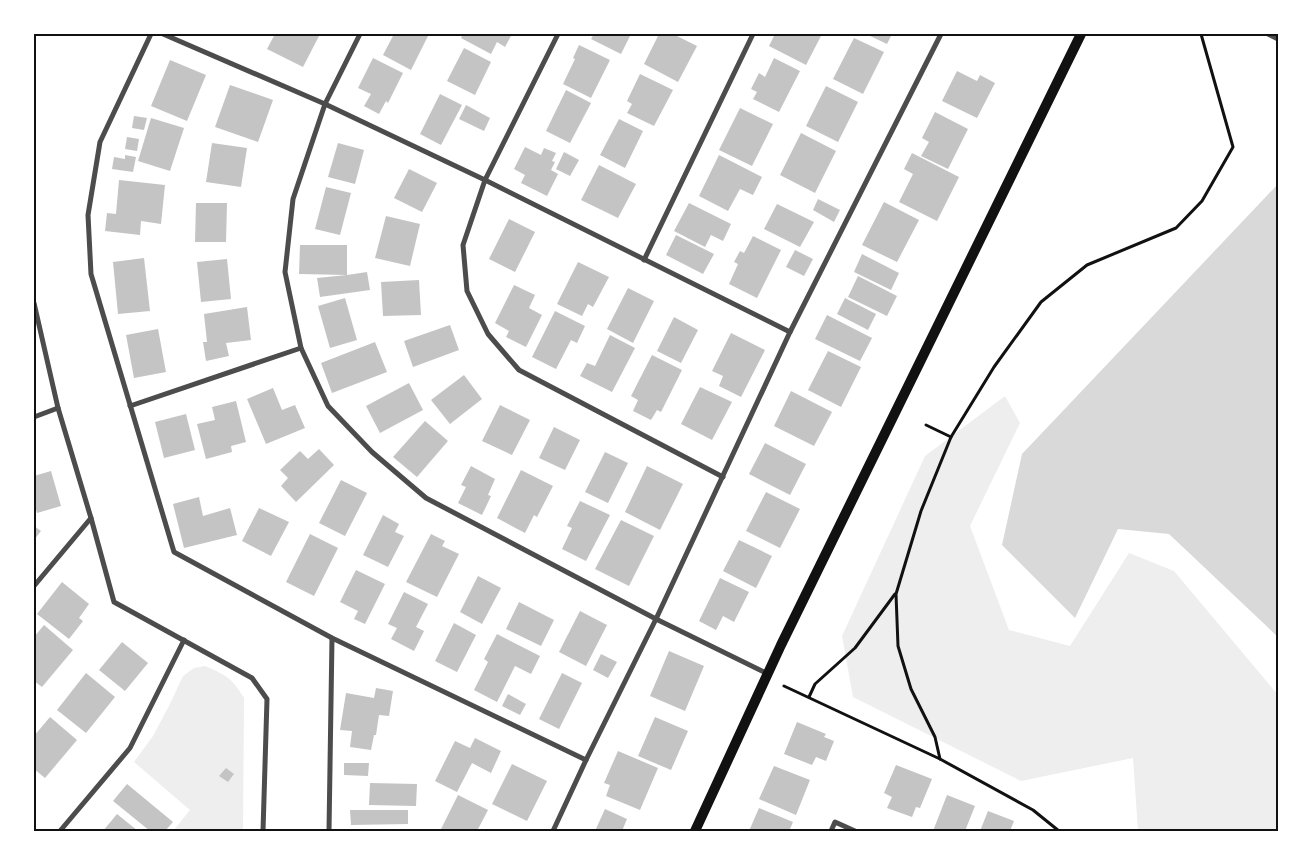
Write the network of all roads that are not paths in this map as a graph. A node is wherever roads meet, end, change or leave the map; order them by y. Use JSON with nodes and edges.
{"nodes":[{"id":1,"x":151,"y":34,"type":"edge"},
{"id":2,"x":163,"y":34,"type":"edge"},
{"id":3,"x":360,"y":34,"type":"edge"},
{"id":4,"x":558,"y":34,"type":"edge"},
{"id":5,"x":754,"y":34,"type":"edge"},
{"id":6,"x":941,"y":34,"type":"edge"},
{"id":7,"x":1081,"y":34,"type":"edge"},
{"id":8,"x":1268,"y":34,"type":"edge"},
{"id":9,"x":1278,"y":39,"type":"edge"},
{"id":10,"x":325,"y":104,"type":"junction"},
{"id":11,"x":486,"y":180,"type":"junction"},
{"id":12,"x":644,"y":260,"type":"junction"},
{"id":13,"x":34,"y":304,"type":"edge"},
{"id":14,"x":790,"y":332,"type":"junction"},
{"id":15,"x":301,"y":348,"type":"junction"},
{"id":16,"x":130,"y":406,"type":"junction"},
{"id":17,"x":58,"y":408,"type":"junction"},
{"id":18,"x":34,"y":417,"type":"edge"},
{"id":19,"x":723,"y":477,"type":"junction"},
{"id":20,"x":91,"y":518,"type":"junction"},
{"id":21,"x":34,"y":586,"type":"edge"},
{"id":22,"x":656,"y":619,"type":"junction"},
{"id":23,"x":332,"y":638,"type":"junction"},
{"id":24,"x":184,"y":640,"type":"junction"},
{"id":25,"x":767,"y":675,"type":"junction"},
{"id":26,"x":586,"y":760,"type":"junction"},
{"id":27,"x":60,"y":831,"type":"edge"},
{"id":28,"x":263,"y":831,"type":"edge"},
{"id":29,"x":329,"y":831,"type":"edge"},
{"id":30,"x":553,"y":831,"type":"edge"},
{"id":31,"x":695,"y":831,"type":"edge"},
{"id":32,"x":831,"y":831,"type":"edge"},
{"id":33,"x":854,"y":831,"type":"edge"}],
"edges":[{"from":1,"to":16,"type":"street"},
{"from":2,"to":10,"type":"street"},
{"from":3,"to":10,"type":"street"},
{"from":4,"to":11,"type":"street"},
{"from":5,"to":12,"type":"street"},
{"from":6,"to":14,"type":"street"},
{"from":7,"to":25,"type":"main road"},
{"from":8,"to":9,"type":"street"},
{"from":10,"to":11,"type":"street"},
{"from":10,"to":15,"type":"street"},
{"from":11,"to":12,"type":"street"},
{"from":11,"to":19,"type":"street"},
{"from":12,"to":14,"type":"street"},
{"from":13,"to":17,"type":"street"},
{"from":14,"to":19,"type":"street"},
{"from":15,"to":16,"type":"street"},
{"from":15,"to":22,"type":"street"},
{"from":16,"to":23,"type":"street"},
{"from":17,"to":18,"type":"street"},
{"from":17,"to":20,"type":"street"},
{"from":19,"to":22,"type":"street"},
{"from":20,"to":21,"type":"street"},
{"from":20,"to":24,"type":"street"},
{"from":22,"to":25,"type":"street"},
{"from":22,"to":26,"type":"street"},
{"from":23,"to":26,"type":"street"},
{"from":23,"to":29,"type":"street"},
{"from":24,"to":27,"type":"street"},
{"from":24,"to":28,"type":"street"},
{"from":25,"to":31,"type":"main road"},
{"from":26,"to":30,"type":"street"},
{"from":32,"to":33,"type":"street"}]}
